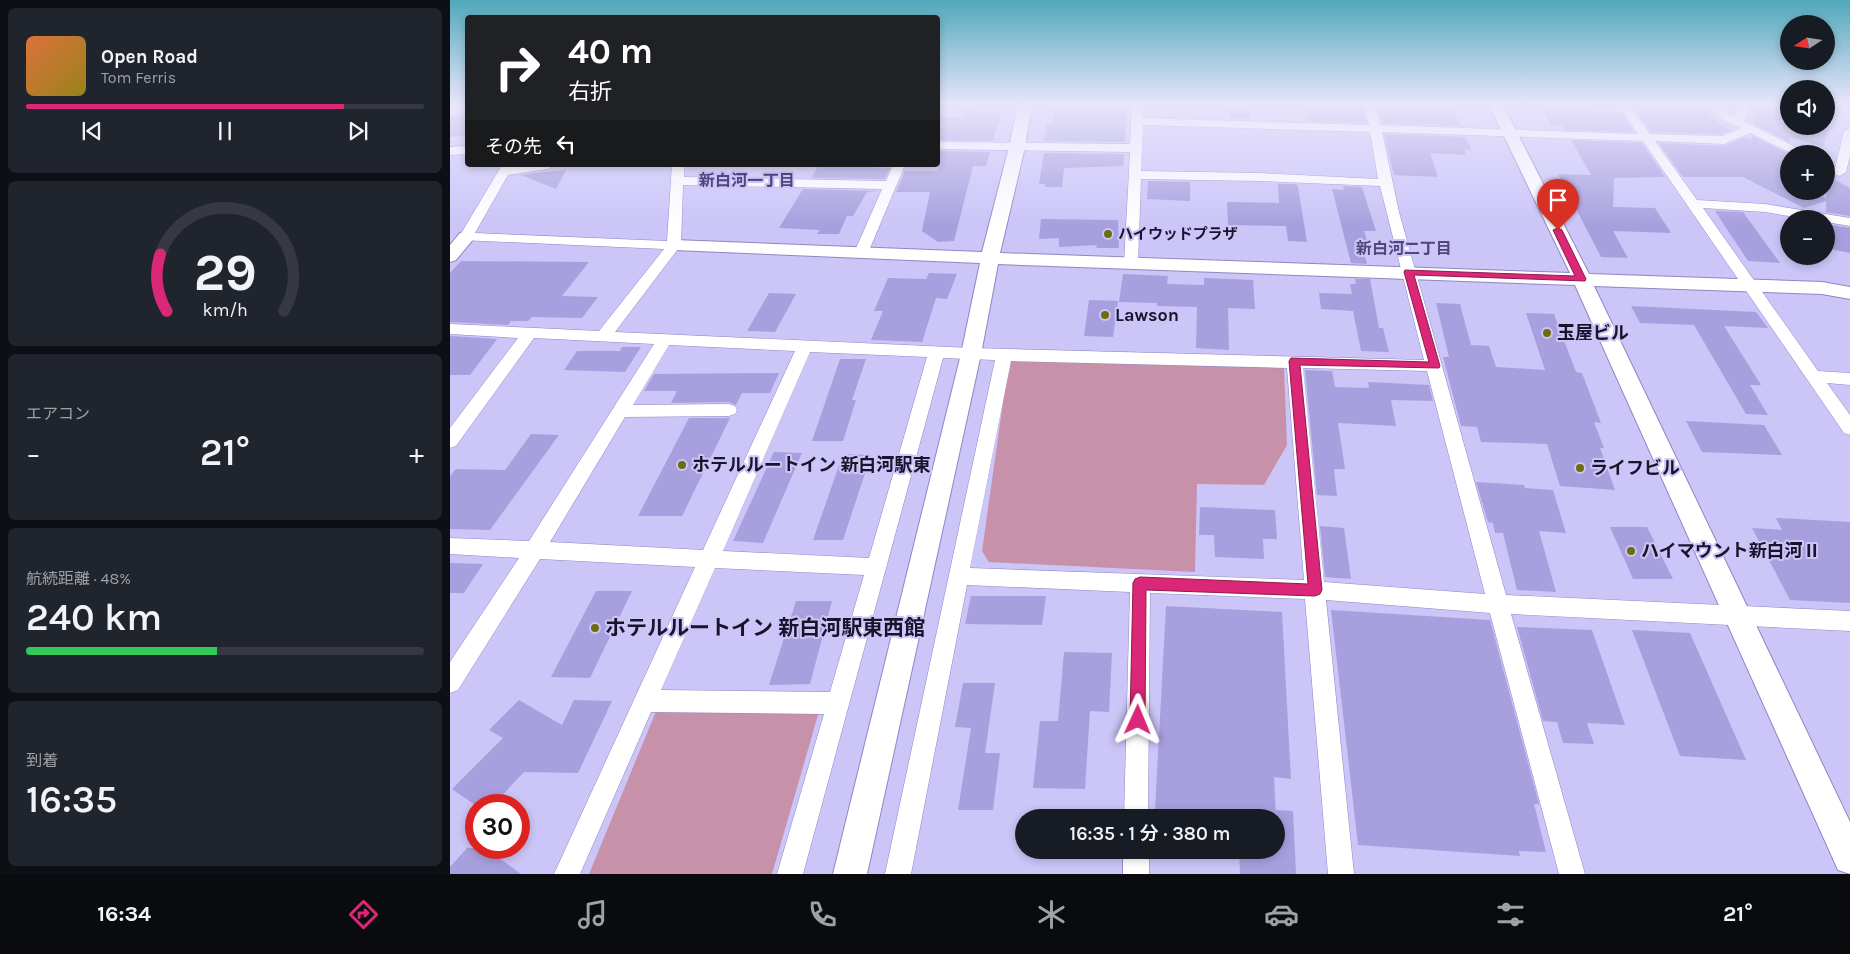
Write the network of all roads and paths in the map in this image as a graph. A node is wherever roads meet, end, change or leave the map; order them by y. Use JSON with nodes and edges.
{"nodes":[{"id":1,"x":1018,"y":144,"type":"edge"},
{"id":2,"x":1136,"y":144,"type":"edge"},
{"id":3,"x":1379,"y":144,"type":"edge"},
{"id":4,"x":1516,"y":144,"type":"edge"},
{"id":5,"x":1651,"y":144,"type":"edge"},
{"id":6,"x":1849,"y":144,"type":"edge"},
{"id":7,"x":940,"y":146,"type":"edge"},
{"id":8,"x":1017,"y":147,"type":"junction"},
{"id":9,"x":1136,"y":148,"type":"junction"},
{"id":10,"x":465,"y":150,"type":"edge"},
{"id":11,"x":450,"y":152,"type":"edge"},
{"id":12,"x":521,"y":167,"type":"edge"},
{"id":13,"x":678,"y":167,"type":"edge"},
{"id":14,"x":898,"y":167,"type":"edge"},
{"id":15,"x":507,"y":168,"type":"edge"},
{"id":16,"x":1136,"y":175,"type":"junction"},
{"id":17,"x":1845,"y":175,"type":"edge"},
{"id":18,"x":678,"y":181,"type":"junction"},
{"id":19,"x":1386,"y":183,"type":"junction"},
{"id":20,"x":889,"y":186,"type":"junction"},
{"id":21,"x":1692,"y":204,"type":"junction"},
{"id":22,"x":1850,"y":222,"type":"edge"},
{"id":23,"x":466,"y":237,"type":"junction"},
{"id":24,"x":674,"y":245,"type":"junction"},
{"id":25,"x":860,"y":252,"type":"junction"},
{"id":26,"x":450,"y":256,"type":"edge"},
{"id":27,"x":990,"y":258,"type":"junction"},
{"id":28,"x":1131,"y":264,"type":"junction"},
{"id":29,"x":1409,"y":272,"type":"junction"},
{"id":30,"x":1582,"y":279,"type":"junction"},
{"id":31,"x":1749,"y":285,"type":"junction"},
{"id":32,"x":1850,"y":293,"type":"edge"},
{"id":33,"x":450,"y":329,"type":"edge"},
{"id":34,"x":530,"y":333,"type":"junction"},
{"id":35,"x":603,"y":336,"type":"junction"},
{"id":36,"x":664,"y":340,"type":"junction"},
{"id":37,"x":805,"y":346,"type":"junction"},
{"id":38,"x":937,"y":352,"type":"junction"},
{"id":39,"x":971,"y":354,"type":"junction"},
{"id":40,"x":1004,"y":354,"type":"junction"},
{"id":41,"x":1294,"y":361,"type":"junction"},
{"id":42,"x":1435,"y":366,"type":"junction"},
{"id":43,"x":1814,"y":376,"type":"junction"},
{"id":44,"x":1850,"y":379,"type":"edge"},
{"id":45,"x":729,"y":410,"type":"dead end"},
{"id":46,"x":621,"y":411,"type":"junction"},
{"id":47,"x":1850,"y":428,"type":"edge"},
{"id":48,"x":450,"y":441,"type":"edge"},
{"id":49,"x":450,"y":546,"type":"edge"},
{"id":50,"x":534,"y":551,"type":"junction"},
{"id":51,"x":710,"y":559,"type":"junction"},
{"id":52,"x":877,"y":567,"type":"junction"},
{"id":53,"x":959,"y":576,"type":"junction"},
{"id":54,"x":1140,"y":583,"type":"junction"},
{"id":55,"x":1315,"y":590,"type":"junction"},
{"id":56,"x":1497,"y":604,"type":"junction"},
{"id":57,"x":1738,"y":615,"type":"junction"},
{"id":58,"x":1850,"y":621,"type":"edge"},
{"id":59,"x":450,"y":682,"type":"edge"},
{"id":60,"x":646,"y":701,"type":"junction"},
{"id":61,"x":839,"y":703,"type":"junction"},
{"id":62,"x":1136,"y":809,"type":"edge"},
{"id":63,"x":1850,"y":858,"type":"edge"},
{"id":64,"x":1136,"y":859,"type":"edge"},
{"id":65,"x":567,"y":874,"type":"edge"},
{"id":66,"x":790,"y":874,"type":"edge"},
{"id":67,"x":850,"y":874,"type":"edge"},
{"id":68,"x":898,"y":874,"type":"edge"},
{"id":69,"x":1136,"y":874,"type":"edge"},
{"id":70,"x":1341,"y":874,"type":"edge"},
{"id":71,"x":1572,"y":874,"type":"edge"}],
"edges":[{"from":1,"to":8,"type":"street"},
{"from":2,"to":9,"type":"street"},
{"from":3,"to":19,"type":"street"},
{"from":4,"to":30,"type":"street"},
{"from":5,"to":21,"type":"street"},
{"from":6,"to":17,"type":"street"},
{"from":7,"to":8,"type":"street"},
{"from":8,"to":9,"type":"street"},
{"from":8,"to":27,"type":"street"},
{"from":9,"to":16,"type":"street"},
{"from":10,"to":11,"type":"street"},
{"from":12,"to":15,"type":"street"},
{"from":13,"to":18,"type":"street"},
{"from":14,"to":20,"type":"street"},
{"from":15,"to":23,"type":"street"},
{"from":16,"to":19,"type":"street"},
{"from":16,"to":28,"type":"street"},
{"from":18,"to":20,"type":"street"},
{"from":18,"to":24,"type":"street"},
{"from":19,"to":29,"type":"street"},
{"from":20,"to":25,"type":"street"},
{"from":21,"to":22,"type":"street"},
{"from":21,"to":31,"type":"street"},
{"from":23,"to":24,"type":"street"},
{"from":23,"to":26,"type":"street"},
{"from":24,"to":25,"type":"street"},
{"from":24,"to":35,"type":"street"},
{"from":25,"to":27,"type":"street"},
{"from":27,"to":28,"type":"street"},
{"from":27,"to":39,"type":"street"},
{"from":28,"to":29,"type":"street"},
{"from":29,"to":30,"type":"street"},
{"from":29,"to":42,"type":"street"},
{"from":30,"to":31,"type":"street"},
{"from":30,"to":57,"type":"street"},
{"from":31,"to":32,"type":"street"},
{"from":31,"to":43,"type":"street"},
{"from":33,"to":34,"type":"street"},
{"from":34,"to":35,"type":"street"},
{"from":34,"to":48,"type":"street"},
{"from":35,"to":36,"type":"street"},
{"from":36,"to":37,"type":"street"},
{"from":36,"to":46,"type":"street"},
{"from":37,"to":38,"type":"street"},
{"from":37,"to":51,"type":"street"},
{"from":38,"to":39,"type":"street"},
{"from":38,"to":52,"type":"street"},
{"from":39,"to":40,"type":"street"},
{"from":39,"to":67,"type":"street"},
{"from":40,"to":41,"type":"street"},
{"from":40,"to":53,"type":"street"},
{"from":41,"to":42,"type":"street"},
{"from":41,"to":55,"type":"street"},
{"from":42,"to":56,"type":"street"},
{"from":43,"to":44,"type":"street"},
{"from":43,"to":47,"type":"street"},
{"from":45,"to":46,"type":"street"},
{"from":46,"to":50,"type":"street"},
{"from":49,"to":50,"type":"street"},
{"from":50,"to":51,"type":"street"},
{"from":50,"to":59,"type":"street"},
{"from":51,"to":52,"type":"street"},
{"from":51,"to":60,"type":"street"},
{"from":52,"to":61,"type":"street"},
{"from":53,"to":54,"type":"street"},
{"from":53,"to":68,"type":"street"},
{"from":54,"to":55,"type":"street"},
{"from":54,"to":62,"type":"street"},
{"from":55,"to":56,"type":"street"},
{"from":55,"to":70,"type":"street"},
{"from":56,"to":57,"type":"street"},
{"from":56,"to":71,"type":"street"},
{"from":57,"to":58,"type":"street"},
{"from":57,"to":63,"type":"street"},
{"from":60,"to":61,"type":"street"},
{"from":60,"to":65,"type":"street"},
{"from":61,"to":66,"type":"street"},
{"from":64,"to":69,"type":"street"}]}
